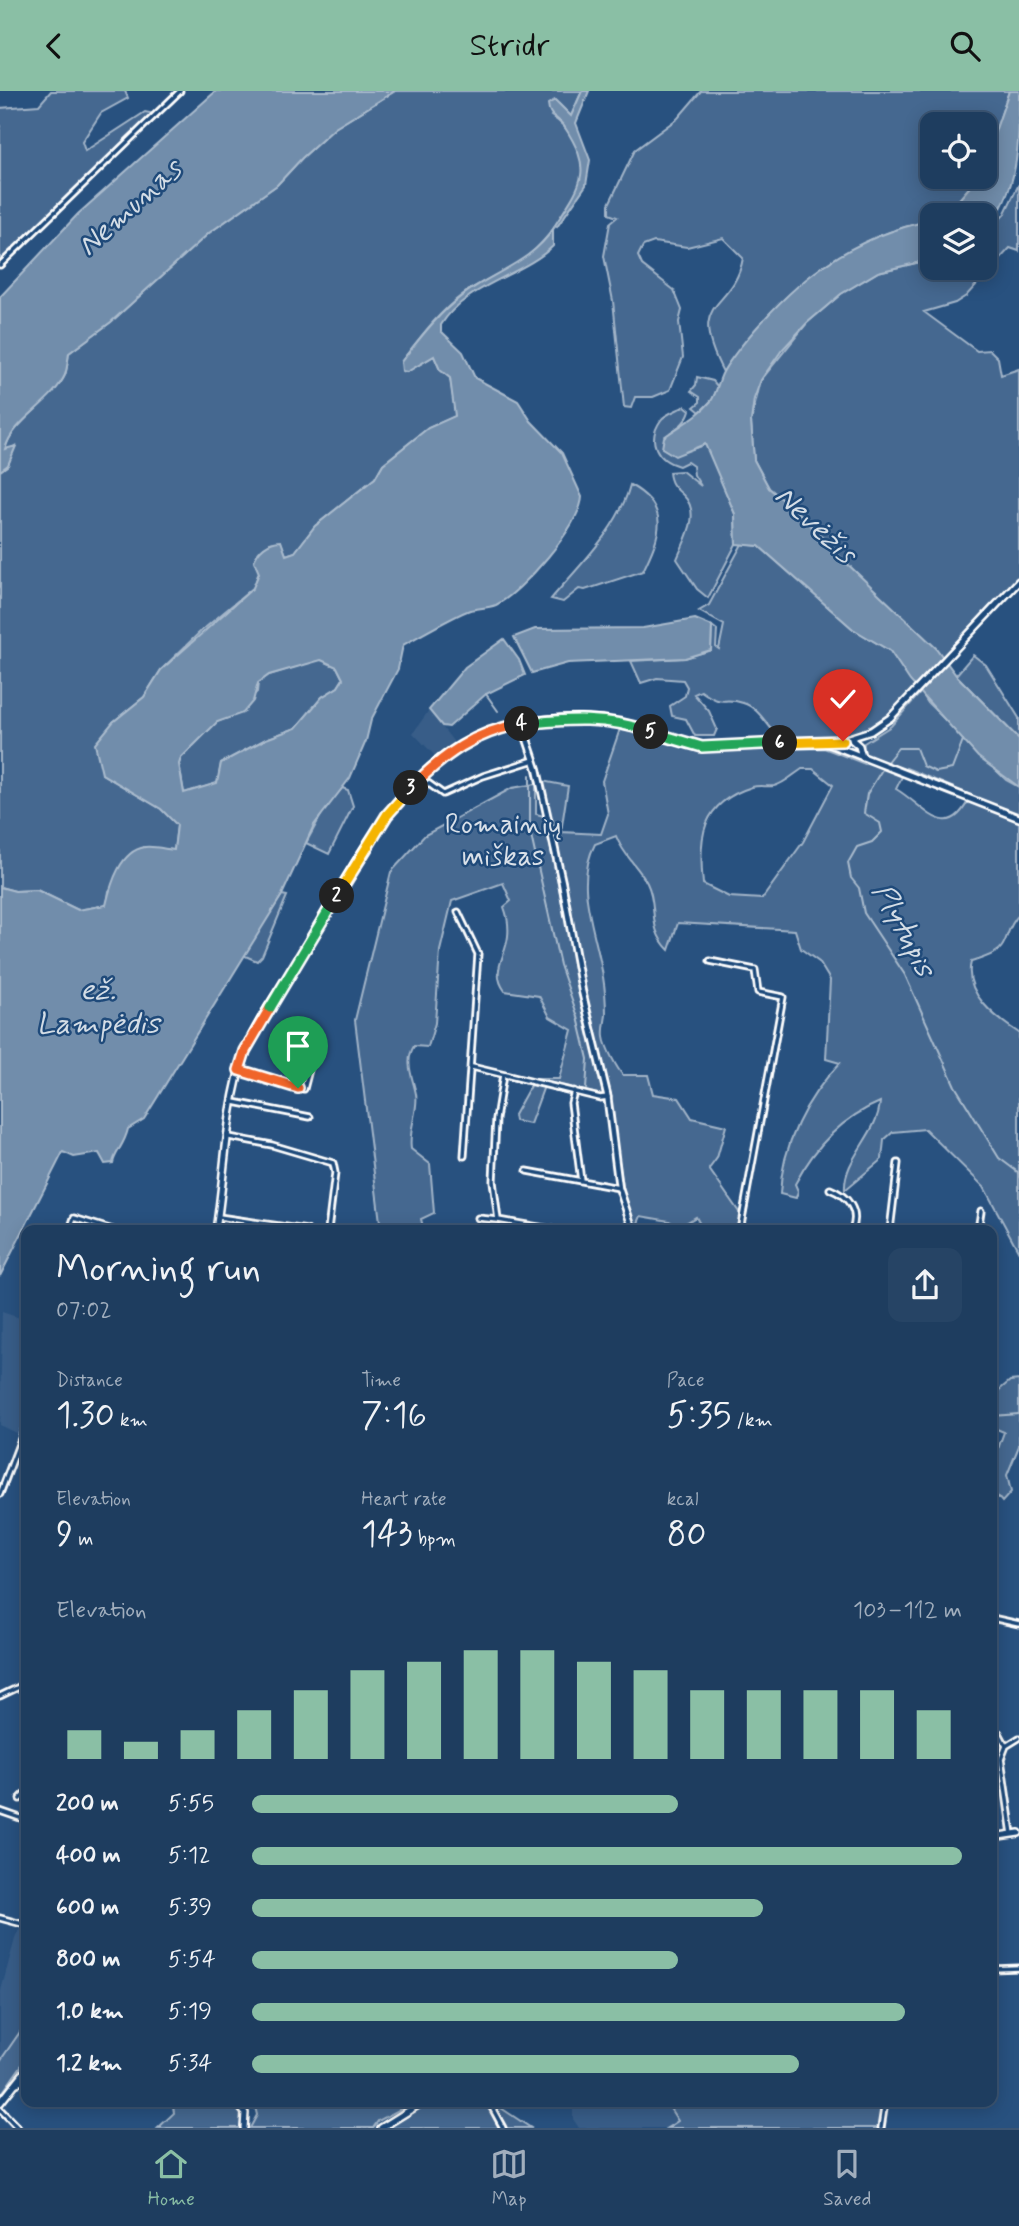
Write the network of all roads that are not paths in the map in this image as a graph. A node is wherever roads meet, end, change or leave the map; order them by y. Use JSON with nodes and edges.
{"nodes":[{"id":1,"x":180,"y":91,"type":"edge"},
{"id":2,"x":0,"y":265,"type":"edge"},
{"id":3,"x":1019,"y":581,"type":"edge"},
{"id":4,"x":522,"y":725,"type":"junction"},
{"id":5,"x":864,"y":735,"type":"junction"},
{"id":6,"x":851,"y":739,"type":"junction"},
{"id":7,"x":824,"y":742,"type":"junction"},
{"id":8,"x":859,"y":746,"type":"junction"},
{"id":9,"x":854,"y":754,"type":"junction"},
{"id":10,"x":863,"y":757,"type":"junction"},
{"id":11,"x":534,"y":760,"type":"junction"},
{"id":12,"x":421,"y":778,"type":"junction"},
{"id":13,"x":1019,"y":818,"type":"edge"},
{"id":14,"x":458,"y":912,"type":"dead end"},
{"id":15,"x":710,"y":961,"type":"dead end"},
{"id":16,"x":312,"y":1058,"type":"dead end"},
{"id":17,"x":472,"y":1067,"type":"junction"},
{"id":18,"x":239,"y":1070,"type":"junction"},
{"id":19,"x":503,"y":1075,"type":"junction"},
{"id":20,"x":574,"y":1091,"type":"junction"},
{"id":21,"x":608,"y":1097,"type":"junction"},
{"id":22,"x":234,"y":1102,"type":"junction"},
{"id":23,"x":310,"y":1117,"type":"dead end"},
{"id":24,"x":229,"y":1137,"type":"junction"},
{"id":25,"x":464,"y":1156,"type":"dead end"},
{"id":26,"x":898,"y":1163,"type":"dead end"},
{"id":27,"x":527,"y":1171,"type":"dead end"},
{"id":28,"x":581,"y":1181,"type":"junction"},
{"id":29,"x":620,"y":1188,"type":"junction"},
{"id":30,"x":830,"y":1189,"type":"dead end"},
{"id":31,"x":981,"y":1211,"type":"dead end"},
{"id":32,"x":218,"y":1216,"type":"junction"},
{"id":33,"x":478,"y":1218,"type":"dead end"},
{"id":34,"x":498,"y":1220,"type":"junction"},
{"id":35,"x":73,"y":1225,"type":"edge"},
{"id":36,"x":97,"y":1225,"type":"edge"},
{"id":37,"x":217,"y":1225,"type":"edge"},
{"id":38,"x":275,"y":1225,"type":"edge"},
{"id":39,"x":329,"y":1225,"type":"edge"},
{"id":40,"x":527,"y":1225,"type":"edge"},
{"id":41,"x":631,"y":1225,"type":"edge"},
{"id":42,"x":741,"y":1225,"type":"edge"},
{"id":43,"x":854,"y":1225,"type":"edge"},
{"id":44,"x":891,"y":1225,"type":"edge"},
{"id":45,"x":979,"y":1225,"type":"edge"},
{"id":46,"x":21,"y":1439,"type":"edge"},
{"id":47,"x":0,"y":1494,"type":"edge"},
{"id":48,"x":997,"y":1619,"type":"edge"},
{"id":49,"x":1019,"y":1624,"type":"edge"},
{"id":50,"x":21,"y":1686,"type":"edge"},
{"id":51,"x":0,"y":1696,"type":"edge"},
{"id":52,"x":997,"y":1732,"type":"edge"},
{"id":53,"x":1019,"y":1738,"type":"edge"},
{"id":54,"x":1006,"y":1746,"type":"junction"},
{"id":55,"x":0,"y":1811,"type":"edge"},
{"id":56,"x":21,"y":1818,"type":"edge"},
{"id":57,"x":1016,"y":1834,"type":"edge"},
{"id":58,"x":997,"y":1836,"type":"edge"},
{"id":59,"x":0,"y":1917,"type":"edge"},
{"id":60,"x":21,"y":1923,"type":"edge"},
{"id":61,"x":1019,"y":1968,"type":"edge"},
{"id":62,"x":997,"y":1969,"type":"edge"},
{"id":63,"x":21,"y":2077,"type":"edge"},
{"id":64,"x":21,"y":2082,"type":"edge"},
{"id":65,"x":17,"y":2083,"type":"junction"},
{"id":66,"x":0,"y":2103,"type":"edge"},
{"id":67,"x":240,"y":2107,"type":"edge"},
{"id":68,"x":415,"y":2107,"type":"edge"},
{"id":69,"x":492,"y":2107,"type":"edge"},
{"id":70,"x":884,"y":2107,"type":"edge"},
{"id":71,"x":0,"y":2109,"type":"edge"},
{"id":72,"x":18,"y":2128,"type":"edge"},
{"id":73,"x":244,"y":2128,"type":"edge"},
{"id":74,"x":381,"y":2128,"type":"edge"},
{"id":75,"x":503,"y":2128,"type":"edge"},
{"id":76,"x":881,"y":2128,"type":"edge"}],
"edges":[{"from":1,"to":2,"type":"street"},
{"from":3,"to":5,"type":"main road"},
{"from":4,"to":7,"type":"main road"},
{"from":4,"to":11,"type":"street"},
{"from":4,"to":12,"type":"main road"},
{"from":5,"to":6,"type":"main road"},
{"from":5,"to":8,"type":"main road"},
{"from":6,"to":7,"type":"main road"},
{"from":6,"to":8,"type":"main road"},
{"from":6,"to":9,"type":"main road"},
{"from":7,"to":9,"type":"main road"},
{"from":8,"to":10,"type":"main road"},
{"from":9,"to":10,"type":"main road"},
{"from":10,"to":13,"type":"main road"},
{"from":11,"to":12,"type":"street"},
{"from":11,"to":21,"type":"street"},
{"from":12,"to":18,"type":"main road"},
{"from":14,"to":17,"type":"street"},
{"from":15,"to":42,"type":"street"},
{"from":16,"to":18,"type":"street"},
{"from":17,"to":19,"type":"street"},
{"from":17,"to":25,"type":"street"},
{"from":18,"to":22,"type":"main road"},
{"from":19,"to":20,"type":"street"},
{"from":19,"to":34,"type":"street"},
{"from":20,"to":21,"type":"street"},
{"from":20,"to":28,"type":"street"},
{"from":21,"to":29,"type":"street"},
{"from":22,"to":23,"type":"street"},
{"from":22,"to":24,"type":"main road"},
{"from":24,"to":32,"type":"main road"},
{"from":24,"to":39,"type":"street"},
{"from":26,"to":44,"type":"street"},
{"from":27,"to":28,"type":"street"},
{"from":28,"to":29,"type":"street"},
{"from":29,"to":41,"type":"street"},
{"from":30,"to":43,"type":"street"},
{"from":31,"to":45,"type":"street"},
{"from":32,"to":37,"type":"main road"},
{"from":32,"to":38,"type":"street"},
{"from":33,"to":34,"type":"street"},
{"from":34,"to":40,"type":"street"},
{"from":35,"to":36,"type":"street"},
{"from":46,"to":47,"type":"street"},
{"from":48,"to":49,"type":"street"},
{"from":50,"to":51,"type":"street"},
{"from":52,"to":54,"type":"street"},
{"from":53,"to":54,"type":"street"},
{"from":54,"to":57,"type":"street"},
{"from":55,"to":56,"type":"street"},
{"from":57,"to":58,"type":"main road"},
{"from":59,"to":60,"type":"street"},
{"from":61,"to":62,"type":"street"},
{"from":63,"to":65,"type":"main road"},
{"from":64,"to":65,"type":"main road"},
{"from":65,"to":66,"type":"main road"},
{"from":67,"to":73,"type":"main road"},
{"from":68,"to":74,"type":"main road"},
{"from":69,"to":75,"type":"street"},
{"from":70,"to":76,"type":"street"},
{"from":71,"to":72,"type":"street"}]}
